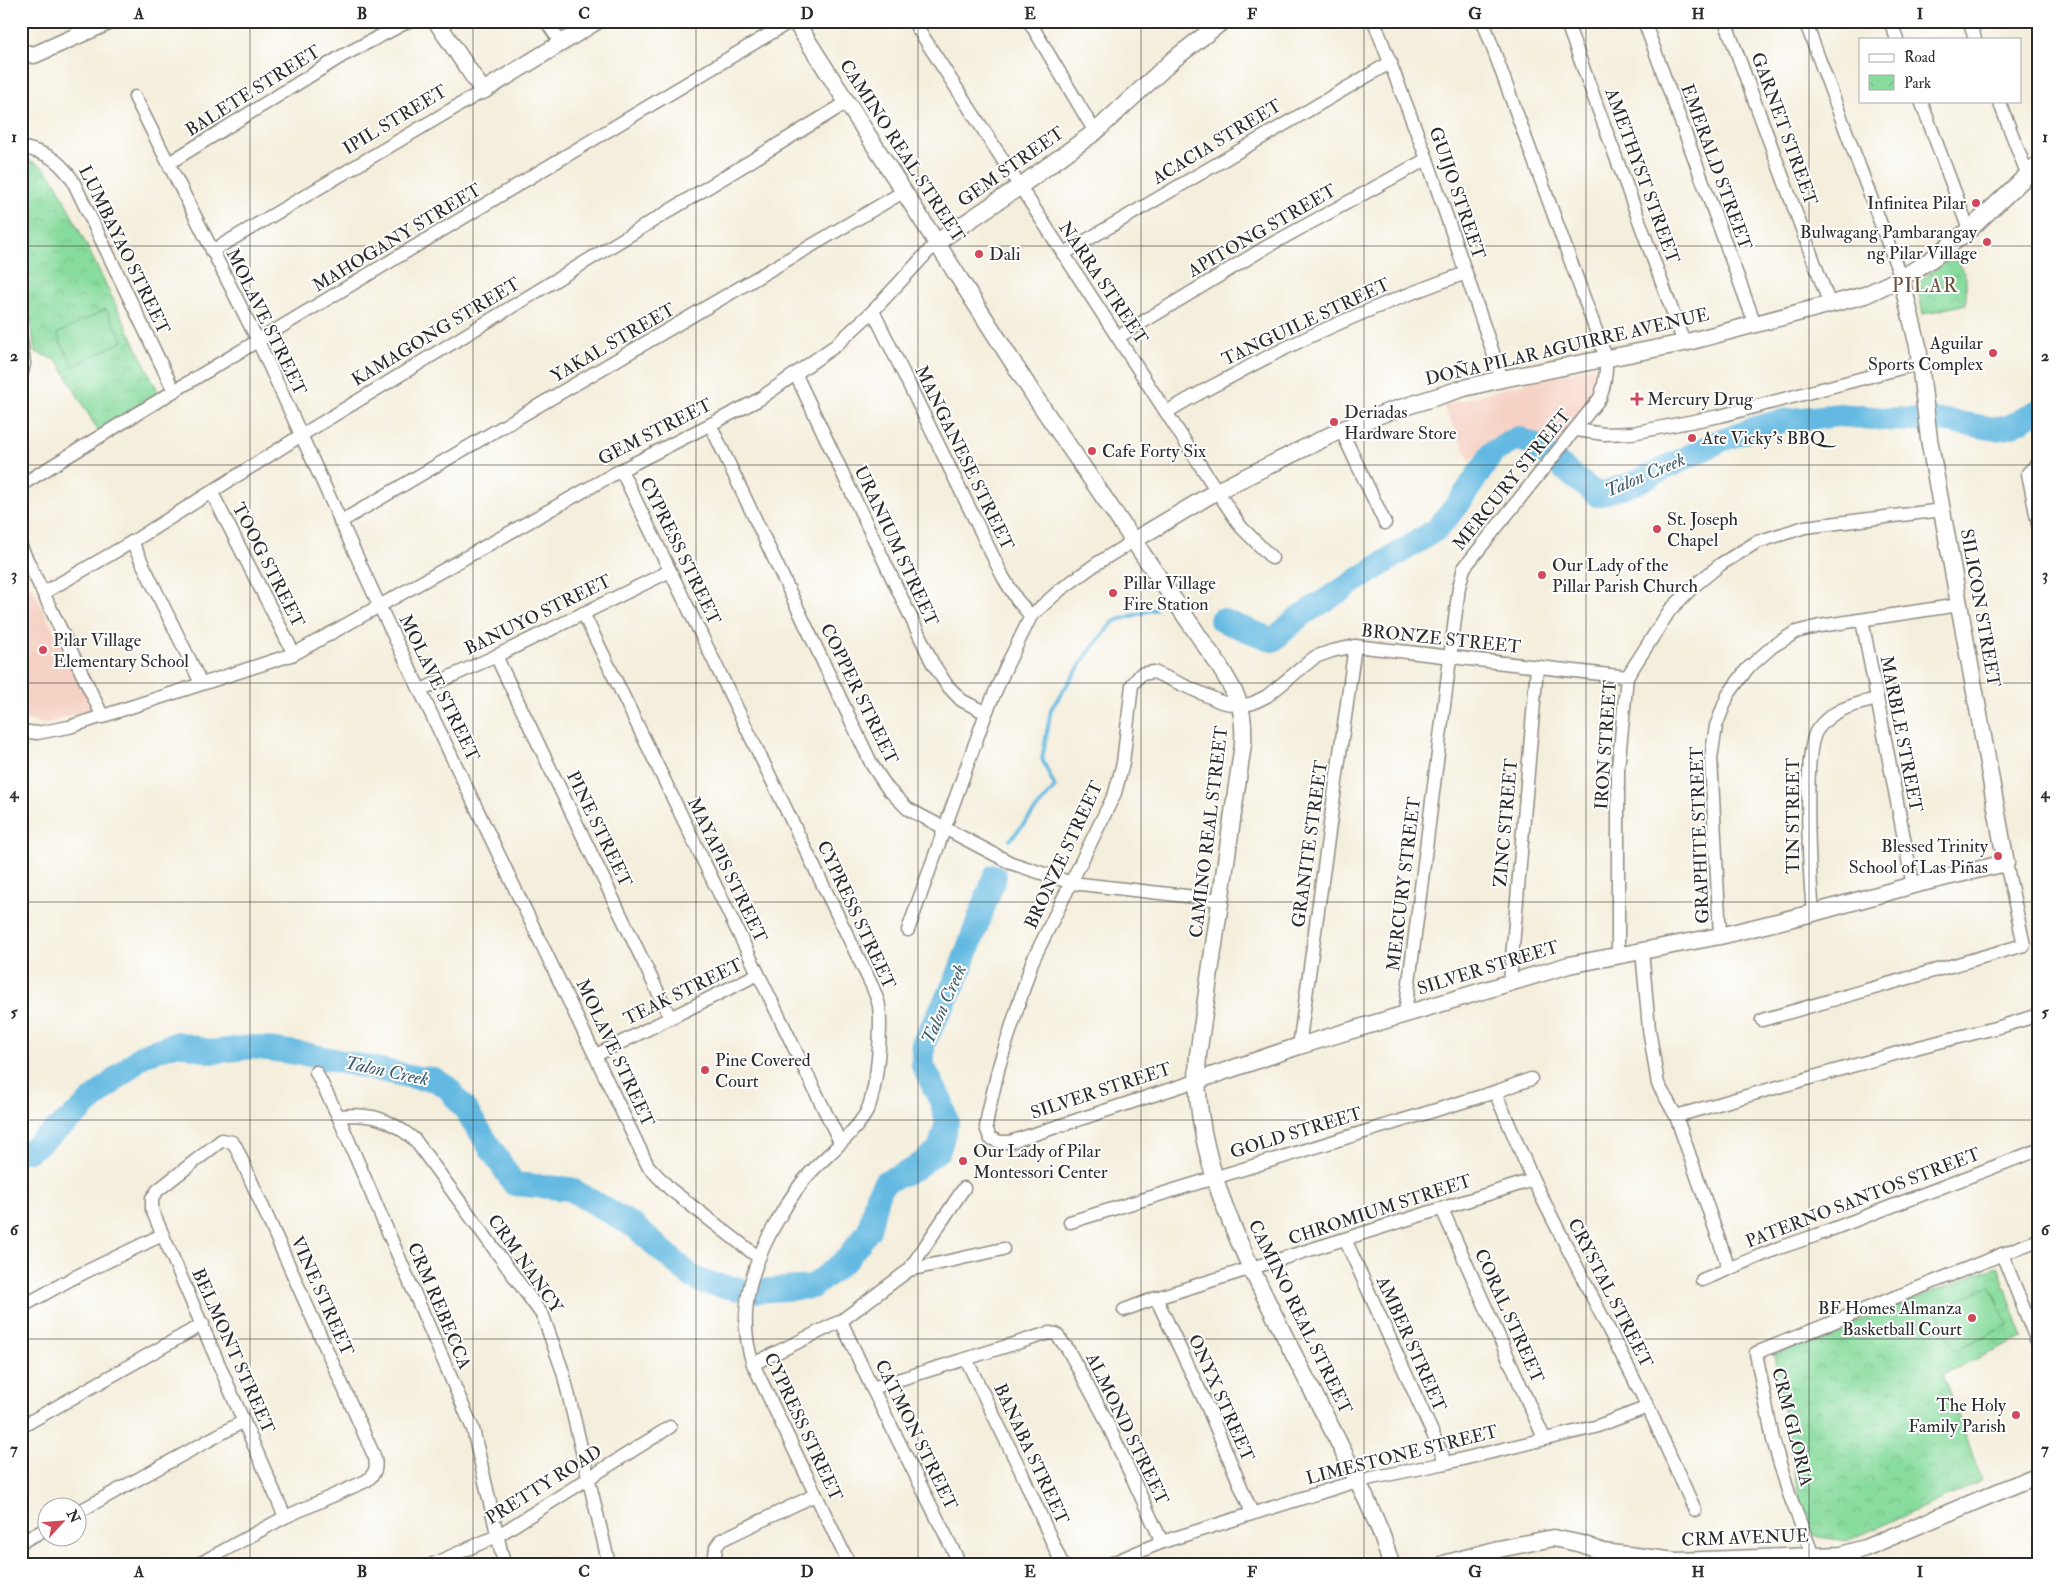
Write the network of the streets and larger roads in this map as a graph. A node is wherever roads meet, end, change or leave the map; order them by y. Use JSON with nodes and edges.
{"nodes":[{"id":1,"x":409,"y":21,"type":"edge"},
{"id":2,"x":436,"y":21,"type":"edge"},
{"id":3,"x":546,"y":21,"type":"edge"},
{"id":4,"x":597,"y":21,"type":"edge"},
{"id":5,"x":791,"y":21,"type":"edge"},
{"id":6,"x":795,"y":21,"type":"edge"},
{"id":7,"x":913,"y":21,"type":"edge"},
{"id":8,"x":1029,"y":21,"type":"edge"},
{"id":9,"x":1223,"y":21,"type":"edge"},
{"id":10,"x":1374,"y":21,"type":"edge"},
{"id":11,"x":1483,"y":21,"type":"edge"},
{"id":12,"x":1566,"y":21,"type":"edge"},
{"id":13,"x":1644,"y":21,"type":"edge"},
{"id":14,"x":1726,"y":21,"type":"edge"},
{"id":15,"x":1805,"y":21,"type":"edge"},
{"id":16,"x":1890,"y":21,"type":"edge"},
{"id":17,"x":1969,"y":21,"type":"edge"},
{"id":18,"x":107,"y":22,"type":"edge"},
{"id":19,"x":1897,"y":38,"type":"edge"},
{"id":20,"x":1975,"y":38,"type":"edge"},
{"id":21,"x":561,"y":43,"type":"junction"},
{"id":22,"x":21,"y":52,"type":"edge"},
{"id":23,"x":1391,"y":62,"type":"junction"},
{"id":24,"x":483,"y":91,"type":"junction"},
{"id":25,"x":135,"y":97,"type":"dead end"},
{"id":26,"x":1921,"y":102,"type":"edge"},
{"id":27,"x":1999,"y":102,"type":"edge"},
{"id":28,"x":846,"y":103,"type":"junction"},
{"id":29,"x":1095,"y":132,"type":"junction"},
{"id":30,"x":21,"y":147,"type":"edge"},
{"id":31,"x":1427,"y":159,"type":"junction"},
{"id":32,"x":169,"y":163,"type":"junction"},
{"id":33,"x":2032,"y":169,"type":"edge"},
{"id":34,"x":1019,"y":187,"type":"junction"},
{"id":35,"x":903,"y":192,"type":"junction"},
{"id":36,"x":1969,"y":230,"type":"junction"},
{"id":37,"x":937,"y":242,"type":"junction"},
{"id":38,"x":212,"y":251,"type":"junction"},
{"id":39,"x":1062,"y":254,"type":"junction"},
{"id":40,"x":1466,"y":272,"type":"junction"},
{"id":41,"x":1901,"y":278,"type":"junction"},
{"id":42,"x":1830,"y":305,"type":"junction"},
{"id":43,"x":873,"y":311,"type":"junction"},
{"id":44,"x":1754,"y":324,"type":"junction"},
{"id":45,"x":1118,"y":337,"type":"junction"},
{"id":46,"x":21,"y":340,"type":"edge"},
{"id":47,"x":258,"y":341,"type":"junction"},
{"id":48,"x":1684,"y":343,"type":"junction"},
{"id":49,"x":1606,"y":358,"type":"junction"},
{"id":50,"x":1920,"y":363,"type":"junction"},
{"id":51,"x":796,"y":375,"type":"junction"},
{"id":52,"x":21,"y":376,"type":"edge"},
{"id":53,"x":1502,"y":378,"type":"junction"},
{"id":54,"x":174,"y":391,"type":"junction"},
{"id":55,"x":1167,"y":412,"type":"junction"},
{"id":56,"x":711,"y":426,"type":"junction"},
{"id":57,"x":1341,"y":430,"type":"junction"},
{"id":58,"x":1576,"y":430,"type":"junction"},
{"id":59,"x":300,"y":436,"type":"junction"},
{"id":60,"x":2038,"y":463,"type":"edge"},
{"id":61,"x":622,"y":470,"type":"junction"},
{"id":62,"x":21,"y":485,"type":"edge"},
{"id":63,"x":1217,"y":491,"type":"junction"},
{"id":64,"x":212,"y":493,"type":"junction"},
{"id":65,"x":1942,"y":510,"type":"junction"},
{"id":66,"x":340,"y":522,"type":"junction"},
{"id":67,"x":1385,"y":523,"type":"dead end"},
{"id":68,"x":2038,"y":524,"type":"edge"},
{"id":69,"x":1133,"y":541,"type":"junction"},
{"id":70,"x":132,"y":542,"type":"junction"},
{"id":71,"x":21,"y":547,"type":"edge"},
{"id":72,"x":1272,"y":558,"type":"dead end"},
{"id":73,"x":670,"y":571,"type":"junction"},
{"id":74,"x":44,"y":592,"type":"junction"},
{"id":75,"x":379,"y":605,"type":"junction"},
{"id":76,"x":1960,"y":605,"type":"junction"},
{"id":77,"x":582,"y":613,"type":"junction"},
{"id":78,"x":1031,"y":616,"type":"junction"},
{"id":79,"x":1862,"y":620,"type":"junction"},
{"id":80,"x":1355,"y":646,"type":"junction"},
{"id":81,"x":294,"y":654,"type":"junction"},
{"id":82,"x":496,"y":656,"type":"junction"},
{"id":83,"x":1450,"y":656,"type":"junction"},
{"id":84,"x":1537,"y":667,"type":"junction"},
{"id":85,"x":1627,"y":677,"type":"junction"},
{"id":86,"x":201,"y":683,"type":"junction"},
{"id":87,"x":421,"y":690,"type":"junction"},
{"id":88,"x":1876,"y":699,"type":"junction"},
{"id":89,"x":1242,"y":706,"type":"junction"},
{"id":90,"x":986,"y":713,"type":"junction"},
{"id":91,"x":103,"y":717,"type":"junction"},
{"id":92,"x":21,"y":731,"type":"edge"},
{"id":93,"x":943,"y":829,"type":"junction"},
{"id":94,"x":2006,"y":863,"type":"junction"},
{"id":95,"x":1072,"y":883,"type":"junction"},
{"id":96,"x":1913,"y":885,"type":"junction"},
{"id":97,"x":1220,"y":900,"type":"junction"},
{"id":98,"x":1813,"y":913,"type":"junction"},
{"id":99,"x":908,"y":930,"type":"dead end"},
{"id":100,"x":1720,"y":936,"type":"junction"},
{"id":101,"x":1642,"y":950,"type":"junction"},
{"id":102,"x":1618,"y":955,"type":"junction"},
{"id":103,"x":758,"y":974,"type":"junction"},
{"id":104,"x":1510,"y":982,"type":"junction"},
{"id":105,"x":1405,"y":1014,"type":"junction"},
{"id":106,"x":2038,"y":1015,"type":"edge"},
{"id":107,"x":670,"y":1016,"type":"junction"},
{"id":108,"x":1762,"y":1020,"type":"dead end"},
{"id":109,"x":1299,"y":1046,"type":"junction"},
{"id":110,"x":596,"y":1055,"type":"junction"},
{"id":111,"x":316,"y":1072,"type":"dead end"},
{"id":112,"x":1531,"y":1079,"type":"dead end"},
{"id":113,"x":1196,"y":1081,"type":"junction"},
{"id":114,"x":1495,"y":1092,"type":"junction"},
{"id":115,"x":338,"y":1116,"type":"junction"},
{"id":116,"x":1676,"y":1116,"type":"junction"},
{"id":117,"x":990,"y":1138,"type":"joint"},
{"id":118,"x":227,"y":1140,"type":"joint"},
{"id":119,"x":840,"y":1142,"type":"junction"},
{"id":120,"x":2038,"y":1150,"type":"edge"},
{"id":121,"x":1214,"y":1177,"type":"junction"},
{"id":122,"x":1533,"y":1180,"type":"junction"},
{"id":123,"x":964,"y":1188,"type":"dead end"},
{"id":124,"x":1442,"y":1208,"type":"junction"},
{"id":125,"x":1070,"y":1222,"type":"dead end"},
{"id":126,"x":162,"y":1235,"type":"junction"},
{"id":127,"x":1345,"y":1239,"type":"junction"},
{"id":128,"x":2038,"y":1240,"type":"edge"},
{"id":129,"x":1002,"y":1249,"type":"dead end"},
{"id":130,"x":2002,"y":1254,"type":"junction"},
{"id":131,"x":758,"y":1257,"type":"junction"},
{"id":132,"x":1729,"y":1268,"type":"junction"},
{"id":133,"x":909,"y":1270,"type":"junction"},
{"id":134,"x":1251,"y":1270,"type":"junction"},
{"id":135,"x":1702,"y":1280,"type":"dead end"},
{"id":136,"x":1156,"y":1298,"type":"junction"},
{"id":137,"x":21,"y":1307,"type":"edge"},
{"id":138,"x":1124,"y":1310,"type":"dead end"},
{"id":139,"x":841,"y":1321,"type":"junction"},
{"id":140,"x":203,"y":1324,"type":"junction"},
{"id":141,"x":2038,"y":1344,"type":"edge"},
{"id":142,"x":966,"y":1359,"type":"junction"},
{"id":143,"x":753,"y":1364,"type":"junction"},
{"id":144,"x":872,"y":1388,"type":"junction"},
{"id":145,"x":1648,"y":1407,"type":"junction"},
{"id":146,"x":244,"y":1421,"type":"junction"},
{"id":147,"x":21,"y":1427,"type":"edge"},
{"id":148,"x":670,"y":1427,"type":"dead end"},
{"id":149,"x":1544,"y":1438,"type":"junction"},
{"id":150,"x":1446,"y":1463,"type":"junction"},
{"id":151,"x":2038,"y":1475,"type":"edge"},
{"id":152,"x":588,"y":1478,"type":"junction"},
{"id":153,"x":1357,"y":1480,"type":"junction"},
{"id":154,"x":815,"y":1495,"type":"junction"},
{"id":155,"x":88,"y":1507,"type":"edge"},
{"id":156,"x":1695,"y":1510,"type":"dead end"},
{"id":157,"x":1252,"y":1513,"type":"junction"},
{"id":158,"x":285,"y":1517,"type":"junction"},
{"id":159,"x":38,"y":1533,"type":"edge"},
{"id":160,"x":497,"y":1536,"type":"junction"},
{"id":161,"x":21,"y":1542,"type":"edge"},
{"id":162,"x":1162,"y":1542,"type":"junction"},
{"id":163,"x":1488,"y":1558,"type":"edge"},
{"id":164,"x":1606,"y":1558,"type":"edge"},
{"id":165,"x":1815,"y":1560,"type":"edge"},
{"id":166,"x":1714,"y":1562,"type":"edge"},
{"id":167,"x":199,"y":1564,"type":"edge"},
{"id":168,"x":432,"y":1564,"type":"edge"},
{"id":169,"x":504,"y":1564,"type":"edge"},
{"id":170,"x":609,"y":1564,"type":"edge"},
{"id":171,"x":714,"y":1564,"type":"edge"},
{"id":172,"x":849,"y":1564,"type":"edge"},
{"id":173,"x":960,"y":1564,"type":"edge"},
{"id":174,"x":1062,"y":1564,"type":"edge"},
{"id":175,"x":1110,"y":1564,"type":"edge"},
{"id":176,"x":1391,"y":1564,"type":"edge"},
{"id":177,"x":1444,"y":1564,"type":"edge"}],
"edges":[{"from":1,"to":32,"type":"street","name":"BALETE STREET"},
{"from":2,"to":24,"type":"street"},
{"from":3,"to":21,"type":"street"},
{"from":4,"to":21,"type":"street","name":"IPIL STREET"},
{"from":5,"to":47,"type":"street","name":"MAHOGANY STREET"},
{"from":6,"to":28,"type":"street","name":"CAMINO REAL STREET"},
{"from":7,"to":34,"type":"street","name":"NARRA STREET"},
{"from":8,"to":29,"type":"street"},
{"from":9,"to":29,"type":"street","name":"GEM STREET"},
{"from":10,"to":23,"type":"street","name":"GUIJO STREET"},
{"from":11,"to":49,"type":"street","name":"MERCURY STREET"},
{"from":12,"to":48,"type":"street","name":"AMETHYST STREET"},
{"from":13,"to":44,"type":"street","name":"EMERALD STREET"},
{"from":14,"to":42,"type":"street","name":"GARNET STREET"},
{"from":15,"to":41,"type":"street","name":"SILICON STREET"},
{"from":16,"to":19,"type":"street"},
{"from":17,"to":20,"type":"street"},
{"from":18,"to":22,"type":"street"},
{"from":21,"to":24,"type":"street","name":"IPIL STREET"},
{"from":23,"to":31,"type":"street","name":"GUIJO STREET"},
{"from":23,"to":39,"type":"street","name":"ACACIA STREET"},
{"from":24,"to":38,"type":"street","name":"IPIL STREET"},
{"from":25,"to":32,"type":"street","name":"MOLAVE STREET"},
{"from":26,"to":36,"type":"street"},
{"from":27,"to":33,"type":"street"},
{"from":28,"to":35,"type":"street","name":"CAMINO REAL STREET"},
{"from":28,"to":59,"type":"street","name":"KAMAGONG STREET"},
{"from":29,"to":34,"type":"street","name":"GEM STREET"},
{"from":30,"to":54,"type":"street","name":"LUMBAYAO STREET"},
{"from":31,"to":40,"type":"street","name":"GUIJO STREET"},
{"from":31,"to":45,"type":"street","name":"APITONG STREET"},
{"from":32,"to":38,"type":"street","name":"MOLAVE STREET"},
{"from":33,"to":36,"type":"street","name":"DOÑA PILAR AGUIRRE AVENUE"},
{"from":34,"to":37,"type":"street","name":"GEM STREET"},
{"from":34,"to":39,"type":"street","name":"NARRA STREET"},
{"from":35,"to":37,"type":"street","name":"CAMINO REAL STREET"},
{"from":35,"to":66,"type":"street","name":"YAKAL STREET"},
{"from":36,"to":41,"type":"street","name":"DOÑA PILAR AGUIRRE AVENUE"},
{"from":37,"to":43,"type":"street","name":"GEM STREET"},
{"from":37,"to":69,"type":"street","name":"CAMINO REAL STREET"},
{"from":38,"to":47,"type":"street","name":"MOLAVE STREET"},
{"from":39,"to":45,"type":"street","name":"NARRA STREET"},
{"from":40,"to":53,"type":"street","name":"GUIJO STREET"},
{"from":40,"to":55,"type":"street","name":"TANGUILE STREET"},
{"from":41,"to":42,"type":"street","name":"DOÑA PILAR AGUIRRE AVENUE"},
{"from":41,"to":50,"type":"street","name":"SILICON STREET"},
{"from":42,"to":44,"type":"street","name":"DOÑA PILAR AGUIRRE AVENUE"},
{"from":43,"to":51,"type":"street","name":"GEM STREET"},
{"from":43,"to":78,"type":"street","name":"MANGANESE STREET"},
{"from":44,"to":48,"type":"street","name":"DOÑA PILAR AGUIRRE AVENUE"},
{"from":45,"to":55,"type":"street","name":"NARRA STREET"},
{"from":46,"to":52,"type":"street"},
{"from":47,"to":54,"type":"street","name":"MAHOGANY STREET"},
{"from":47,"to":59,"type":"street","name":"MOLAVE STREET"},
{"from":48,"to":49,"type":"street","name":"DOÑA PILAR AGUIRRE AVENUE"},
{"from":49,"to":53,"type":"street","name":"DOÑA PILAR AGUIRRE AVENUE"},
{"from":49,"to":58,"type":"street","name":"MERCURY STREET"},
{"from":50,"to":58,"type":"street"},
{"from":50,"to":65,"type":"street","name":"SILICON STREET"},
{"from":51,"to":56,"type":"street","name":"GEM STREET"},
{"from":51,"to":90,"type":"street","name":"URANIUM STREET"},
{"from":53,"to":57,"type":"street","name":"DOÑA PILAR AGUIRRE AVENUE"},
{"from":54,"to":62,"type":"street","name":"MAHOGANY STREET"},
{"from":55,"to":63,"type":"street","name":"NARRA STREET"},
{"from":56,"to":61,"type":"street","name":"GEM STREET"},
{"from":56,"to":93,"type":"street","name":"COPPER STREET"},
{"from":57,"to":63,"type":"street","name":"DOÑA PILAR AGUIRRE AVENUE"},
{"from":57,"to":67,"type":"street"},
{"from":58,"to":83,"type":"street","name":"MERCURY STREET"},
{"from":59,"to":64,"type":"street","name":"KAMAGONG STREET"},
{"from":59,"to":66,"type":"street","name":"MOLAVE STREET"},
{"from":60,"to":68,"type":"street"},
{"from":61,"to":73,"type":"street","name":"CYPRESS STREET"},
{"from":61,"to":75,"type":"street","name":"GEM STREET"},
{"from":63,"to":69,"type":"street","name":"DOÑA PILAR AGUIRRE AVENUE"},
{"from":63,"to":72,"type":"street","name":"NARRA STREET"},
{"from":64,"to":70,"type":"street","name":"KAMAGONG STREET"},
{"from":64,"to":81,"type":"street","name":"TOOG STREET"},
{"from":65,"to":76,"type":"street","name":"SILICON STREET"},
{"from":65,"to":85,"type":"street","name":"IRON STREET"},
{"from":66,"to":75,"type":"street","name":"MOLAVE STREET"},
{"from":69,"to":78,"type":"street","name":"DOÑA PILAR AGUIRRE AVENUE"},
{"from":69,"to":89,"type":"street","name":"CAMINO REAL STREET"},
{"from":70,"to":74,"type":"street","name":"KAMAGONG STREET"},
{"from":70,"to":86,"type":"street"},
{"from":71,"to":74,"type":"street"},
{"from":73,"to":77,"type":"street","name":"BANUYO STREET"},
{"from":73,"to":119,"type":"street","name":"CYPRESS STREET"},
{"from":74,"to":91,"type":"street"},
{"from":75,"to":81,"type":"street","name":"GEM STREET"},
{"from":75,"to":87,"type":"street","name":"MOLAVE STREET"},
{"from":76,"to":79,"type":"street","name":"GRAPHITE STREET"},
{"from":76,"to":94,"type":"street","name":"SILICON STREET"},
{"from":77,"to":82,"type":"street","name":"BANUYO STREET"},
{"from":77,"to":103,"type":"street","name":"MAYAPIS STREET"},
{"from":78,"to":90,"type":"street","name":"DOÑA PILAR AGUIRRE AVENUE"},
{"from":79,"to":88,"type":"street","name":"MARBLE STREET"},
{"from":79,"to":100,"type":"street","name":"GRAPHITE STREET"},
{"from":80,"to":83,"type":"street","name":"BRONZE STREET"},
{"from":80,"to":89,"type":"street","name":"BRONZE STREET"},
{"from":80,"to":109,"type":"street","name":"GRANITE STREET"},
{"from":81,"to":86,"type":"street","name":"GEM STREET"},
{"from":82,"to":87,"type":"street","name":"BANUYO STREET"},
{"from":82,"to":107,"type":"street","name":"PINE STREET"},
{"from":83,"to":84,"type":"street","name":"BRONZE STREET"},
{"from":83,"to":105,"type":"street","name":"MERCURY STREET"},
{"from":84,"to":85,"type":"street","name":"BRONZE STREET"},
{"from":84,"to":104,"type":"street","name":"ZINC STREET"},
{"from":85,"to":102,"type":"street","name":"IRON STREET"},
{"from":86,"to":91,"type":"street","name":"GEM STREET"},
{"from":87,"to":110,"type":"street","name":"MOLAVE STREET"},
{"from":88,"to":96,"type":"street","name":"MARBLE STREET"},
{"from":88,"to":98,"type":"street","name":"TIN STREET"},
{"from":89,"to":95,"type":"street","name":"BRONZE STREET"},
{"from":89,"to":97,"type":"street","name":"CAMINO REAL STREET"},
{"from":90,"to":93,"type":"street","name":"DOÑA PILAR AGUIRRE AVENUE"},
{"from":91,"to":92,"type":"street","name":"GEM STREET"},
{"from":93,"to":95,"type":"street","name":"COPPER STREET"},
{"from":93,"to":99,"type":"street","name":"DOÑA PILAR AGUIRRE AVENUE"},
{"from":94,"to":96,"type":"street","name":"SILVER STREET"},
{"from":94,"to":108,"type":"street","name":"SILICON STREET"},
{"from":95,"to":97,"type":"street","name":"COPPER STREET"},
{"from":95,"to":117,"type":"street","name":"BRONZE STREET"},
{"from":96,"to":98,"type":"street","name":"SILVER STREET"},
{"from":97,"to":113,"type":"street","name":"CAMINO REAL STREET"},
{"from":98,"to":100,"type":"street","name":"SILVER STREET"},
{"from":100,"to":101,"type":"street","name":"SILVER STREET"},
{"from":101,"to":102,"type":"street","name":"SILVER STREET"},
{"from":101,"to":116,"type":"street"},
{"from":102,"to":104,"type":"street","name":"SILVER STREET"},
{"from":103,"to":107,"type":"street","name":"TEAK STREET"},
{"from":103,"to":119,"type":"street","name":"MAYAPIS STREET"},
{"from":104,"to":105,"type":"street","name":"SILVER STREET"},
{"from":105,"to":109,"type":"street","name":"SILVER STREET"},
{"from":106,"to":116,"type":"street"},
{"from":107,"to":110,"type":"street","name":"TEAK STREET"},
{"from":109,"to":113,"type":"street","name":"SILVER STREET"},
{"from":110,"to":131,"type":"street","name":"MOLAVE STREET"},
{"from":111,"to":115,"type":"street","name":"CRM REBECCA"},
{"from":112,"to":114,"type":"street","name":"GOLD STREET"},
{"from":113,"to":117,"type":"street","name":"SILVER STREET"},
{"from":113,"to":121,"type":"street","name":"CAMINO REAL STREET"},
{"from":114,"to":121,"type":"street","name":"GOLD STREET"},
{"from":114,"to":122,"type":"street","name":"CRYSTAL STREET"},
{"from":115,"to":152,"type":"street","name":"CRM NANCY"},
{"from":115,"to":160,"type":"street","name":"CRM REBECCA"},
{"from":116,"to":132,"type":"street"},
{"from":118,"to":126,"type":"street","name":"BELMONT STREET"},
{"from":118,"to":158,"type":"street","name":"VINE STREET"},
{"from":119,"to":131,"type":"street","name":"CYPRESS STREET"},
{"from":120,"to":132,"type":"street","name":"PATERNO SANTOS STREET"},
{"from":121,"to":125,"type":"street","name":"GOLD STREET"},
{"from":121,"to":134,"type":"street","name":"CAMINO REAL STREET"},
{"from":122,"to":124,"type":"street","name":"CHROMIUM STREET"},
{"from":122,"to":145,"type":"street","name":"CRYSTAL STREET"},
{"from":123,"to":133,"type":"street"},
{"from":124,"to":127,"type":"street","name":"CHROMIUM STREET"},
{"from":124,"to":149,"type":"street","name":"CORAL STREET"},
{"from":126,"to":137,"type":"street"},
{"from":126,"to":140,"type":"street","name":"BELMONT STREET"},
{"from":127,"to":134,"type":"street","name":"CHROMIUM STREET"},
{"from":127,"to":150,"type":"street","name":"AMBER STREET"},
{"from":128,"to":130,"type":"street"},
{"from":129,"to":133,"type":"street"},
{"from":130,"to":141,"type":"street"},
{"from":130,"to":165,"type":"street","name":"CRM GLORIA"},
{"from":131,"to":143,"type":"street","name":"CYPRESS STREET"},
{"from":132,"to":135,"type":"street","name":"PATERNO SANTOS STREET"},
{"from":133,"to":139,"type":"street"},
{"from":134,"to":136,"type":"street","name":"CHROMIUM STREET"},
{"from":134,"to":153,"type":"street","name":"CAMINO REAL STREET"},
{"from":136,"to":138,"type":"street","name":"CHROMIUM STREET"},
{"from":136,"to":157,"type":"street","name":"ONYX STREET"},
{"from":139,"to":143,"type":"street"},
{"from":139,"to":144,"type":"street","name":"CATMON STREET"},
{"from":140,"to":146,"type":"street","name":"BELMONT STREET"},
{"from":140,"to":147,"type":"street"},
{"from":142,"to":144,"type":"street"},
{"from":142,"to":162,"type":"street","name":"ALMOND STREET"},
{"from":142,"to":174,"type":"street","name":"BANABA STREET"},
{"from":143,"to":154,"type":"street","name":"CYPRESS STREET"},
{"from":144,"to":173,"type":"street","name":"CATMON STREET"},
{"from":145,"to":149,"type":"street","name":"LIMESTONE STREET"},
{"from":145,"to":156,"type":"street","name":"CRYSTAL STREET"},
{"from":146,"to":155,"type":"street"},
{"from":146,"to":158,"type":"street","name":"BELMONT STREET"},
{"from":148,"to":152,"type":"street","name":"PRETTY ROAD"},
{"from":149,"to":150,"type":"street","name":"LIMESTONE STREET"},
{"from":150,"to":153,"type":"street","name":"LIMESTONE STREET"},
{"from":151,"to":165,"type":"street","name":"CRM AVENUE"},
{"from":152,"to":160,"type":"street","name":"PRETTY ROAD"},
{"from":152,"to":170,"type":"street","name":"CRM NANCY"},
{"from":153,"to":157,"type":"street","name":"LIMESTONE STREET"},
{"from":153,"to":176,"type":"street","name":"CAMINO REAL STREET"},
{"from":154,"to":171,"type":"street"},
{"from":154,"to":172,"type":"street","name":"CYPRESS STREET"},
{"from":157,"to":162,"type":"street","name":"LIMESTONE STREET"},
{"from":158,"to":167,"type":"street"},
{"from":159,"to":161,"type":"street"},
{"from":160,"to":168,"type":"street","name":"PRETTY ROAD"},
{"from":160,"to":169,"type":"street","name":"CRM REBECCA"},
{"from":162,"to":175,"type":"street","name":"LIMESTONE STREET"},
{"from":163,"to":164,"type":"street","name":"CRM AVENUE"},
{"from":163,"to":177,"type":"street","name":"CRM AVENUE"},
{"from":164,"to":166,"type":"street","name":"CRM AVENUE"},
{"from":165,"to":166,"type":"street","name":"CRM AVENUE"}]}
